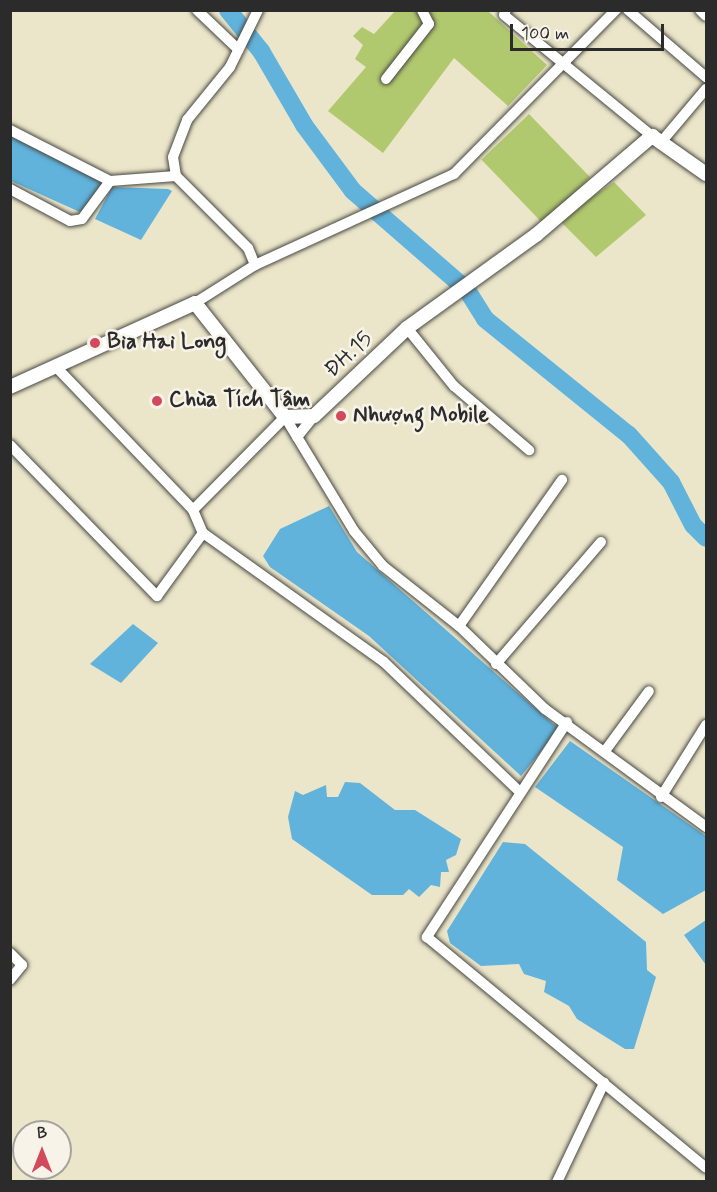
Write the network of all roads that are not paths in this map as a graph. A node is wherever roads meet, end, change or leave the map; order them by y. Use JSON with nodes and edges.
{"nodes":[{"id":1,"x":197,"y":10,"type":"edge"},
{"id":2,"x":422,"y":10,"type":"edge"},
{"id":3,"x":506,"y":10,"type":"edge"},
{"id":4,"x":616,"y":10,"type":"edge"},
{"id":5,"x":628,"y":10,"type":"edge"},
{"id":6,"x":700,"y":10,"type":"edge"},
{"id":7,"x":257,"y":11,"type":"edge"},
{"id":8,"x":706,"y":16,"type":"edge"},
{"id":9,"x":240,"y":45,"type":"junction"},
{"id":10,"x":568,"y":65,"type":"junction"},
{"id":11,"x":706,"y":77,"type":"edge"},
{"id":12,"x":386,"y":79,"type":"dead end"},
{"id":13,"x":706,"y":89,"type":"edge"},
{"id":14,"x":10,"y":130,"type":"edge"},
{"id":15,"x":657,"y":138,"type":"junction"},
{"id":16,"x":706,"y":174,"type":"edge"},
{"id":17,"x":176,"y":176,"type":"junction"},
{"id":18,"x":107,"y":184,"type":"junction"},
{"id":19,"x":10,"y":189,"type":"edge"},
{"id":20,"x":255,"y":265,"type":"junction"},
{"id":21,"x":195,"y":303,"type":"junction"},
{"id":22,"x":407,"y":328,"type":"junction"},
{"id":23,"x":57,"y":369,"type":"junction"},
{"id":24,"x":10,"y":387,"type":"edge"},
{"id":25,"x":314,"y":416,"type":"junction"},
{"id":26,"x":285,"y":417,"type":"junction"},
{"id":27,"x":297,"y":437,"type":"junction"},
{"id":28,"x":10,"y":444,"type":"edge"},
{"id":29,"x":530,"y":450,"type":"dead end"},
{"id":30,"x":562,"y":480,"type":"dead end"},
{"id":31,"x":193,"y":510,"type":"junction"},
{"id":32,"x":203,"y":532,"type":"junction"},
{"id":33,"x":602,"y":542,"type":"dead end"},
{"id":34,"x":459,"y":626,"type":"junction"},
{"id":35,"x":496,"y":664,"type":"junction"},
{"id":36,"x":649,"y":691,"type":"dead end"},
{"id":37,"x":567,"y":722,"type":"junction"},
{"id":38,"x":706,"y":725,"type":"edge"},
{"id":39,"x":605,"y":751,"type":"junction"},
{"id":40,"x":518,"y":790,"type":"junction"},
{"id":41,"x":661,"y":796,"type":"junction"},
{"id":42,"x":706,"y":827,"type":"edge"},
{"id":43,"x":10,"y":953,"type":"edge"},
{"id":44,"x":10,"y":980,"type":"edge"},
{"id":45,"x":604,"y":1083,"type":"junction"},
{"id":46,"x":706,"y":1168,"type":"edge"},
{"id":47,"x":557,"y":1182,"type":"edge"}],
"edges":[{"from":1,"to":9,"type":"street"},
{"from":2,"to":12,"type":"street"},
{"from":3,"to":10,"type":"street"},
{"from":4,"to":10,"type":"street"},
{"from":5,"to":11,"type":"street"},
{"from":6,"to":8,"type":"street"},
{"from":7,"to":9,"type":"street"},
{"from":9,"to":17,"type":"street"},
{"from":10,"to":15,"type":"street"},
{"from":10,"to":20,"type":"street"},
{"from":13,"to":15,"type":"street"},
{"from":14,"to":18,"type":"street"},
{"from":15,"to":16,"type":"main road"},
{"from":15,"to":22,"type":"main road","name":"ĐH.15","number":"ĐH.15"},
{"from":17,"to":18,"type":"street"},
{"from":17,"to":20,"type":"street"},
{"from":18,"to":19,"type":"street"},
{"from":20,"to":21,"type":"street"},
{"from":21,"to":23,"type":"main road"},
{"from":21,"to":26,"type":"main road"},
{"from":22,"to":25,"type":"main road","name":"ĐH.15","number":"ĐH.15"},
{"from":22,"to":29,"type":"street"},
{"from":23,"to":24,"type":"main road"},
{"from":23,"to":31,"type":"street"},
{"from":25,"to":26,"type":"main road"},
{"from":25,"to":27,"type":"street"},
{"from":26,"to":27,"type":"street"},
{"from":26,"to":31,"type":"street"},
{"from":27,"to":34,"type":"street"},
{"from":28,"to":32,"type":"street"},
{"from":30,"to":34,"type":"street"},
{"from":31,"to":32,"type":"street"},
{"from":32,"to":40,"type":"street"},
{"from":33,"to":35,"type":"street"},
{"from":34,"to":35,"type":"street"},
{"from":35,"to":37,"type":"street"},
{"from":36,"to":39,"type":"street"},
{"from":37,"to":39,"type":"street"},
{"from":37,"to":40,"type":"street"},
{"from":38,"to":41,"type":"street"},
{"from":39,"to":41,"type":"street"},
{"from":40,"to":45,"type":"street"},
{"from":41,"to":42,"type":"street"},
{"from":43,"to":44,"type":"street"},
{"from":45,"to":46,"type":"street"},
{"from":45,"to":47,"type":"street"}]}
